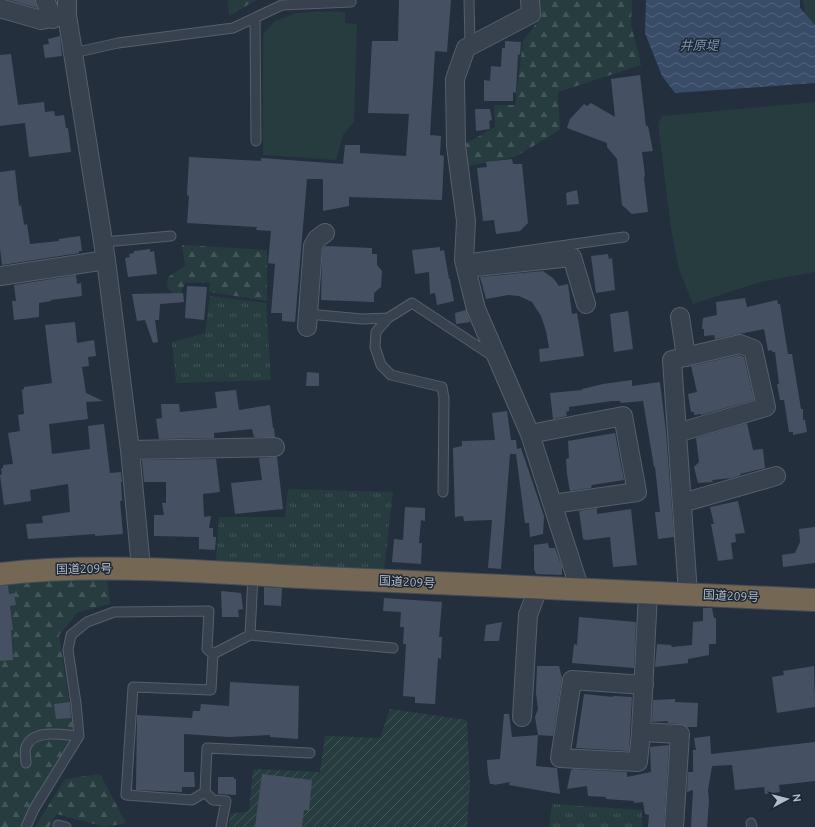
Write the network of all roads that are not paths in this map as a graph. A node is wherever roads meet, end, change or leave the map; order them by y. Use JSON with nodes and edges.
{"nodes":[{"id":1,"x":45,"y":0,"type":"edge"},
{"id":2,"x":351,"y":0,"type":"edge"},
{"id":3,"x":469,"y":0,"type":"edge"},
{"id":4,"x":530,"y":0,"type":"edge"},
{"id":5,"x":0,"y":8,"type":"edge"},
{"id":6,"x":62,"y":11,"type":"edge"},
{"id":7,"x":255,"y":18,"type":"junction"},
{"id":8,"x":470,"y":46,"type":"junction"},
{"id":9,"x":73,"y":53,"type":"junction"},
{"id":10,"x":256,"y":141,"type":"dead end"},
{"id":11,"x":325,"y":233,"type":"dead end"},
{"id":12,"x":171,"y":236,"type":"dead end"},
{"id":13,"x":624,"y":237,"type":"dead end"},
{"id":14,"x":104,"y":242,"type":"junction"},
{"id":15,"x":106,"y":260,"type":"junction"},
{"id":16,"x":465,"y":264,"type":"junction"},
{"id":17,"x":0,"y":276,"type":"edge"},
{"id":18,"x":586,"y":304,"type":"dead end"},
{"id":19,"x":680,"y":317,"type":"dead end"},
{"id":20,"x":388,"y":318,"type":"junction"},
{"id":21,"x":307,"y":320,"type":"joint"},
{"id":22,"x":686,"y":357,"type":"junction"},
{"id":23,"x":497,"y":359,"type":"junction"},
{"id":24,"x":677,"y":433,"type":"junction"},
{"id":25,"x":530,"y":434,"type":"junction"},
{"id":26,"x":275,"y":447,"type":"dead end"},
{"id":27,"x":130,"y":450,"type":"junction"},
{"id":28,"x":776,"y":476,"type":"dead end"},
{"id":29,"x":443,"y":492,"type":"dead end"},
{"id":30,"x":682,"y":503,"type":"junction"},
{"id":31,"x":553,"y":504,"type":"junction"},
{"id":32,"x":141,"y":568,"type":"junction"},
{"id":33,"x":0,"y":574,"type":"edge"},
{"id":34,"x":253,"y":575,"type":"junction"},
{"id":35,"x":538,"y":588,"type":"junction"},
{"id":36,"x":580,"y":590,"type":"junction"},
{"id":37,"x":648,"y":593,"type":"junction"},
{"id":38,"x":688,"y":594,"type":"junction"},
{"id":39,"x":815,"y":600,"type":"edge"},
{"id":40,"x":250,"y":635,"type":"junction"},
{"id":41,"x":393,"y":648,"type":"dead end"},
{"id":42,"x":213,"y":654,"type":"junction"},
{"id":43,"x":644,"y":685,"type":"junction"},
{"id":44,"x":522,"y":716,"type":"dead end"},
{"id":45,"x":642,"y":732,"type":"junction"},
{"id":46,"x":79,"y":736,"type":"junction"},
{"id":47,"x":310,"y":753,"type":"dead end"},
{"id":48,"x":26,"y":763,"type":"dead end"},
{"id":49,"x":205,"y":792,"type":"junction"},
{"id":50,"x":26,"y":827,"type":"edge"},
{"id":51,"x":221,"y":827,"type":"edge"},
{"id":52,"x":674,"y":827,"type":"edge"}],
"edges":[{"from":1,"to":6,"type":"street"},
{"from":2,"to":7,"type":"lane"},
{"from":3,"to":8,"type":"lane"},
{"from":4,"to":8,"type":"street"},
{"from":5,"to":6,"type":"street"},
{"from":6,"to":9,"type":"street"},
{"from":7,"to":9,"type":"lane"},
{"from":7,"to":10,"type":"lane"},
{"from":8,"to":16,"type":"street"},
{"from":9,"to":14,"type":"street"},
{"from":11,"to":21,"type":"street"},
{"from":12,"to":14,"type":"lane"},
{"from":13,"to":16,"type":"lane"},
{"from":14,"to":15,"type":"street"},
{"from":15,"to":17,"type":"street"},
{"from":15,"to":27,"type":"street"},
{"from":16,"to":18,"type":"street"},
{"from":16,"to":23,"type":"street"},
{"from":19,"to":22,"type":"street"},
{"from":20,"to":21,"type":"lane"},
{"from":20,"to":23,"type":"lane"},
{"from":20,"to":29,"type":"lane"},
{"from":22,"to":24,"type":"street"},
{"from":22,"to":24,"type":"street"},
{"from":23,"to":25,"type":"street"},
{"from":24,"to":30,"type":"street"},
{"from":25,"to":31,"type":"street"},
{"from":25,"to":31,"type":"street"},
{"from":26,"to":27,"type":"street"},
{"from":27,"to":32,"type":"street"},
{"from":28,"to":30,"type":"street"},
{"from":30,"to":38,"type":"street"},
{"from":31,"to":36,"type":"street"},
{"from":32,"to":33,"type":"highway","name":"国道209号"},
{"from":32,"to":34,"type":"highway","name":"国道209号"},
{"from":34,"to":35,"type":"highway","name":"国道209号"},
{"from":34,"to":40,"type":"lane"},
{"from":35,"to":36,"type":"highway","name":"国道209号"},
{"from":35,"to":44,"type":"street"},
{"from":36,"to":37,"type":"highway","name":"国道209号"},
{"from":37,"to":38,"type":"highway","name":"国道209号"},
{"from":37,"to":43,"type":"street"},
{"from":38,"to":39,"type":"highway","name":"国道209号"},
{"from":40,"to":41,"type":"lane"},
{"from":40,"to":42,"type":"lane"},
{"from":42,"to":46,"type":"lane"},
{"from":42,"to":49,"type":"lane"},
{"from":43,"to":45,"type":"street"},
{"from":43,"to":45,"type":"street"},
{"from":45,"to":52,"type":"street"},
{"from":46,"to":48,"type":"lane"},
{"from":46,"to":50,"type":"lane"},
{"from":47,"to":49,"type":"lane"},
{"from":49,"to":51,"type":"lane"}]}
